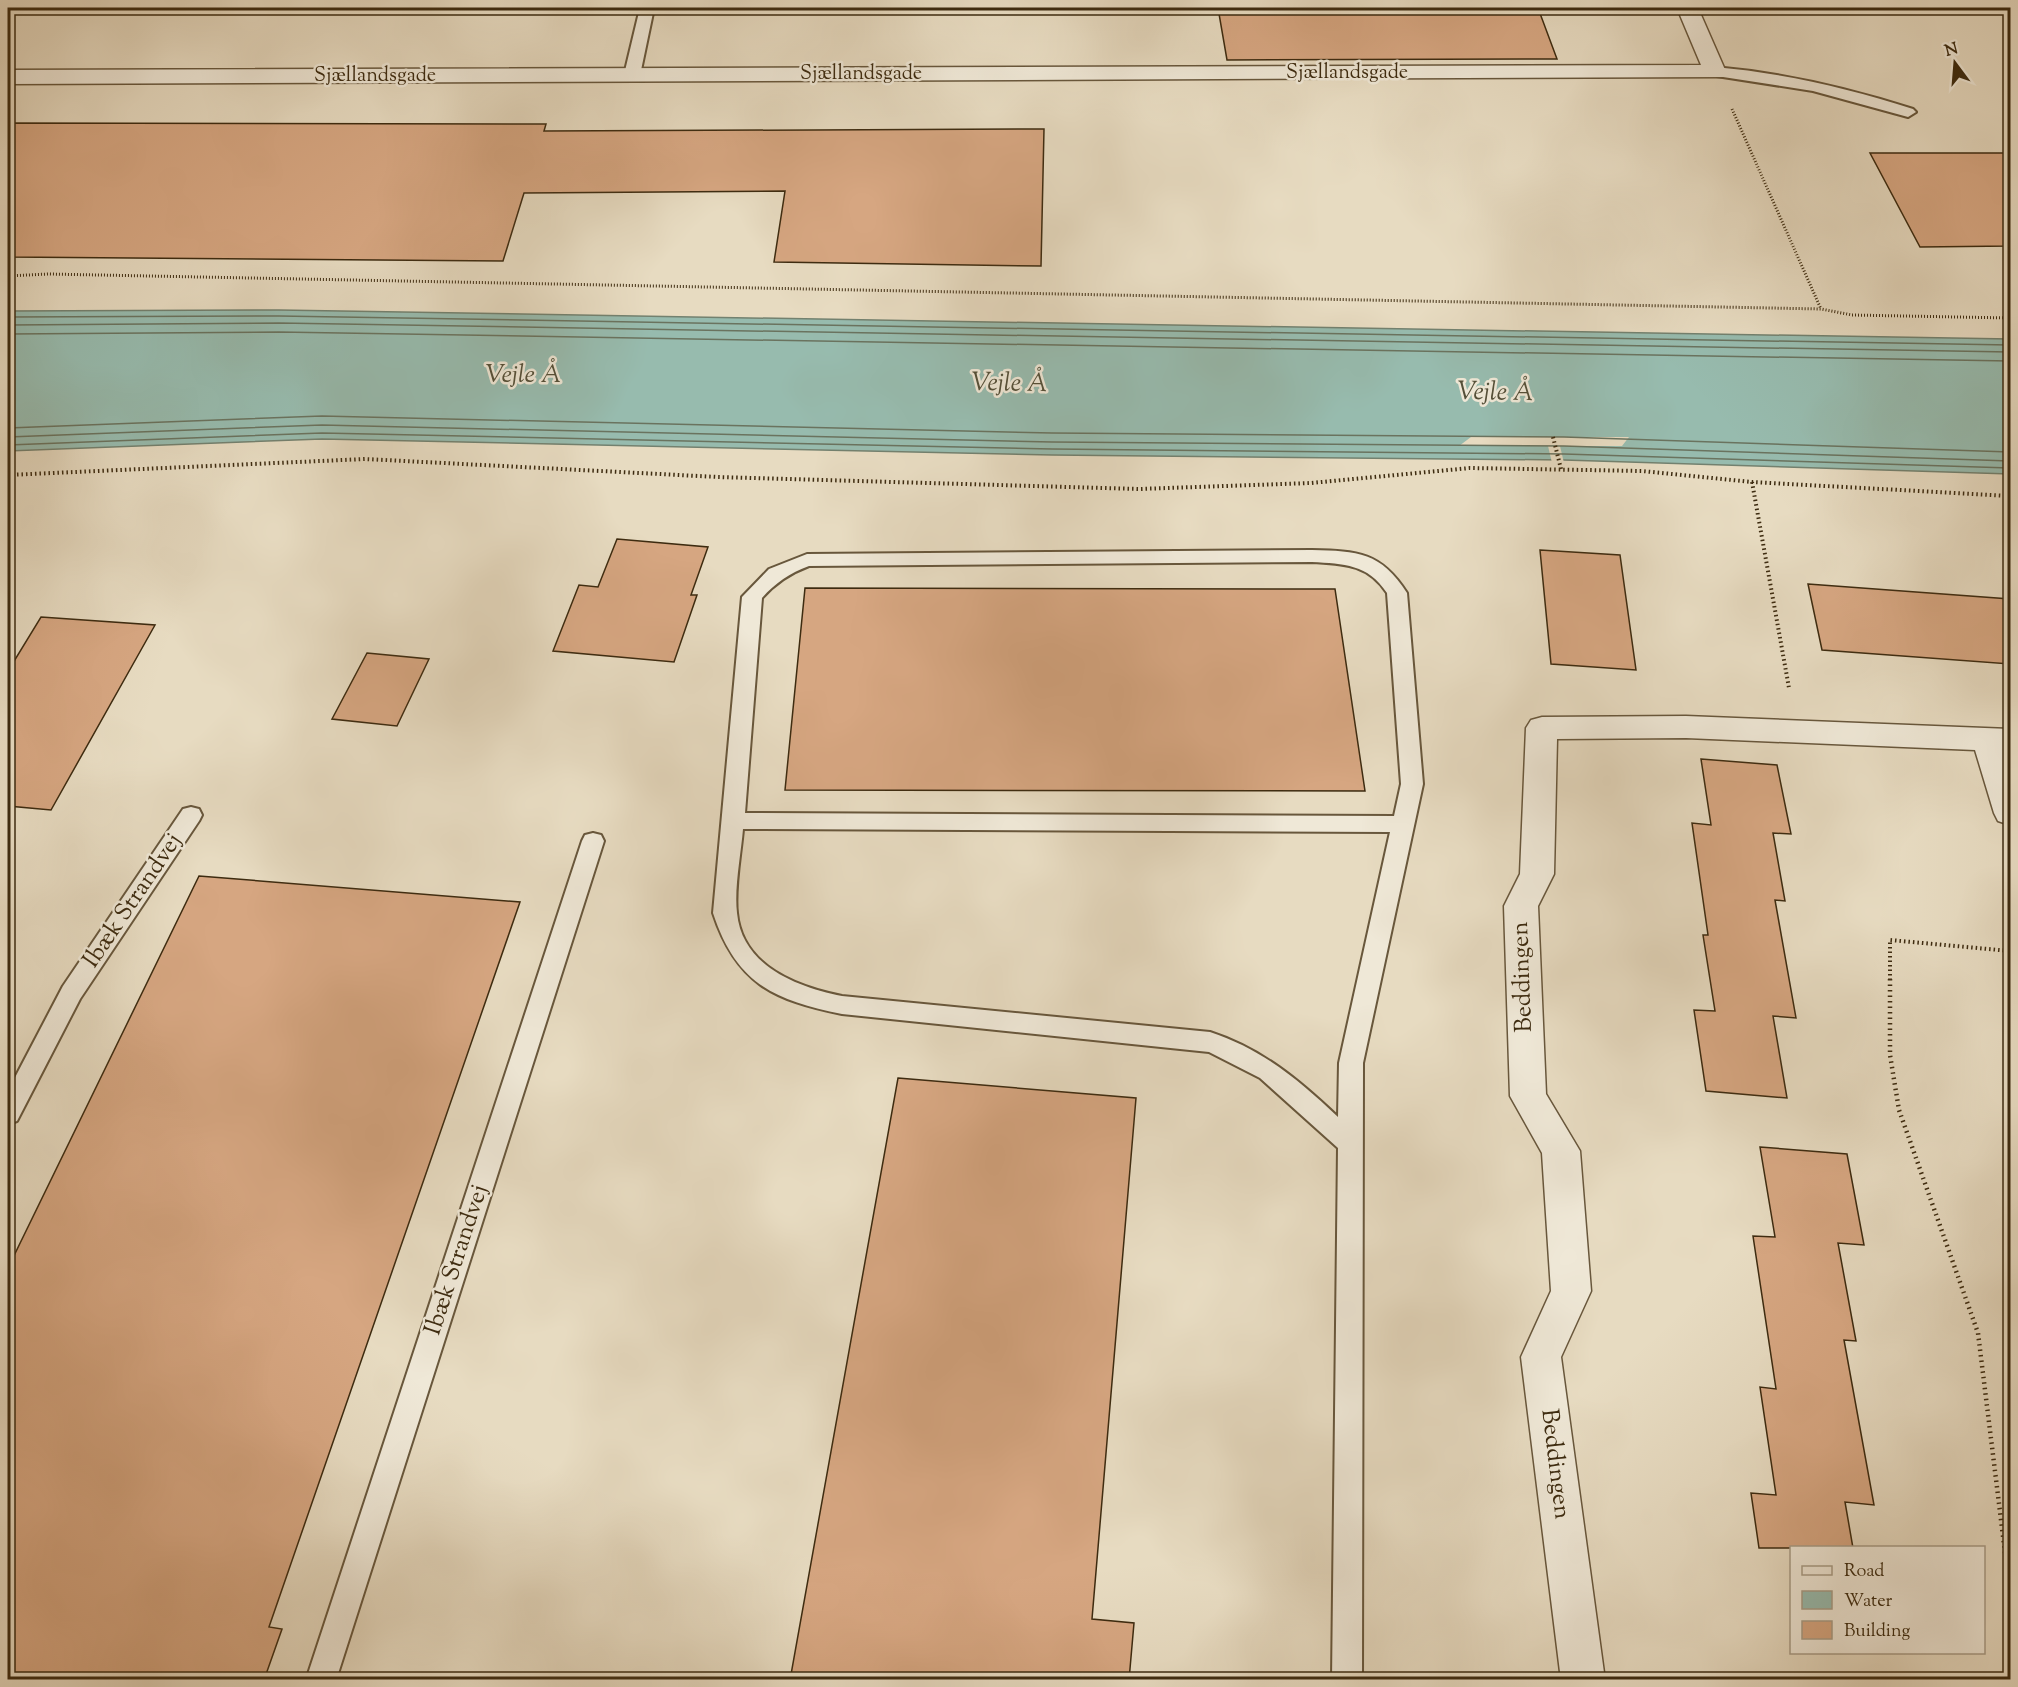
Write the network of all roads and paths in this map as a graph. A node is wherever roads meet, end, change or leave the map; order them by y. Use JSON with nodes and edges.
{"nodes":[{"id":1,"x":647,"y":8,"type":"edge"},
{"id":2,"x":1687,"y":8,"type":"edge"},
{"id":3,"x":1715,"y":72,"type":"junction"},
{"id":4,"x":632,"y":75,"type":"junction"},
{"id":5,"x":8,"y":77,"type":"edge"},
{"id":6,"x":1908,"y":112,"type":"dead end"},
{"id":7,"x":8,"y":276,"type":"edge"},
{"id":8,"x":1821,"y":309,"type":"junction"},
{"id":9,"x":2010,"y":318,"type":"edge"},
{"id":10,"x":1553,"y":437,"type":"dead end"},
{"id":11,"x":1561,"y":469,"type":"junction"},
{"id":12,"x":8,"y":475,"type":"edge"},
{"id":13,"x":1752,"y":482,"type":"junction"},
{"id":14,"x":2010,"y":496,"type":"edge"},
{"id":15,"x":1797,"y":731,"type":"junction"},
{"id":16,"x":1999,"y":739,"type":"edge"},
{"id":17,"x":2010,"y":813,"type":"edge"},
{"id":18,"x":191,"y":815,"type":"dead end"},
{"id":19,"x":733,"y":821,"type":"junction"},
{"id":20,"x":1403,"y":824,"type":"junction"},
{"id":21,"x":593,"y":841,"type":"dead end"},
{"id":22,"x":2010,"y":951,"type":"edge"},
{"id":23,"x":8,"y":1114,"type":"edge"},
{"id":24,"x":1350,"y":1144,"type":"junction"},
{"id":25,"x":2008,"y":1541,"type":"edge"},
{"id":26,"x":2010,"y":1593,"type":"edge"},
{"id":27,"x":321,"y":1680,"type":"edge"},
{"id":28,"x":1347,"y":1680,"type":"edge"},
{"id":29,"x":1582,"y":1680,"type":"edge"}],
"edges":[{"from":1,"to":4,"type":"lane"},
{"from":2,"to":3,"type":"street"},
{"from":3,"to":4,"type":"street","name":"Sjællandsgade"},
{"from":3,"to":6,"type":"lane"},
{"from":3,"to":8,"type":"path"},
{"from":4,"to":5,"type":"street","name":"Sjællandsgade"},
{"from":7,"to":8,"type":"path"},
{"from":8,"to":9,"type":"path"},
{"from":10,"to":11,"type":"path"},
{"from":11,"to":12,"type":"path"},
{"from":11,"to":13,"type":"path"},
{"from":13,"to":14,"type":"path"},
{"from":13,"to":15,"type":"path"},
{"from":15,"to":16,"type":"street","name":"Beddingen"},
{"from":15,"to":29,"type":"street","name":"Beddingen"},
{"from":16,"to":17,"type":"street"},
{"from":18,"to":23,"type":"lane","name":"Ibæk Strandvej"},
{"from":19,"to":20,"type":"lane"},
{"from":19,"to":20,"type":"lane"},
{"from":19,"to":24,"type":"lane"},
{"from":20,"to":24,"type":"lane"},
{"from":21,"to":27,"type":"lane","name":"Ibæk Strandvej"},
{"from":22,"to":25,"type":"path"},
{"from":24,"to":28,"type":"lane"},
{"from":25,"to":26,"type":"path"}]}
